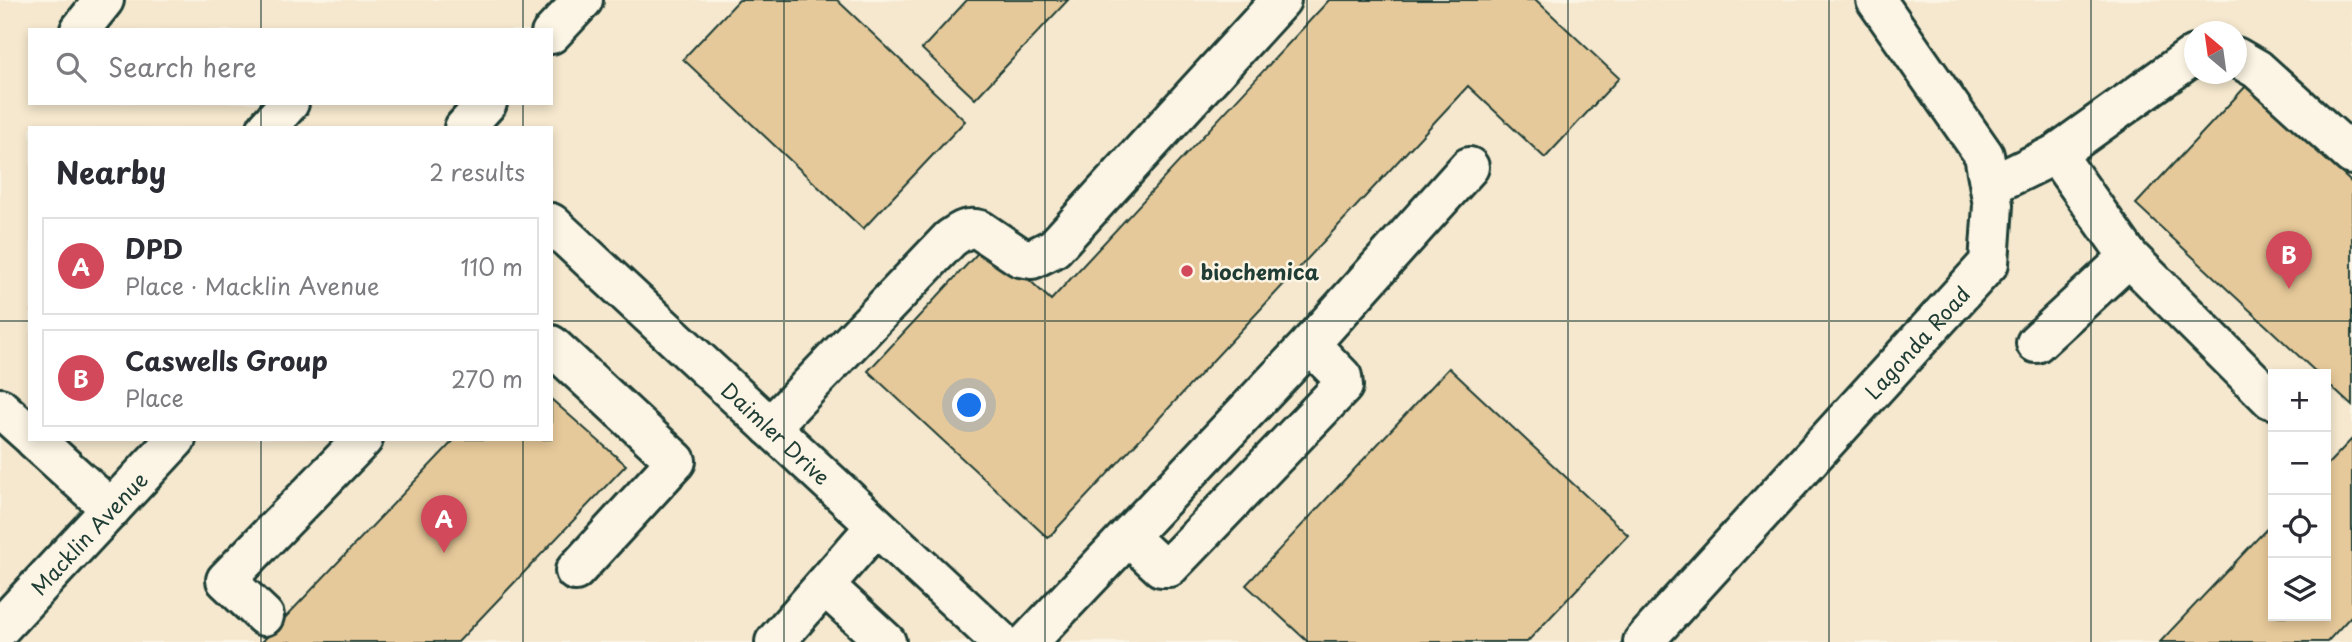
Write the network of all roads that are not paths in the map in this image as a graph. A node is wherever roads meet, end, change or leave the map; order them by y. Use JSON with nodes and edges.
{"nodes":[{"id":1,"x":104,"y":0,"type":"edge"},
{"id":2,"x":583,"y":0,"type":"edge"},
{"id":3,"x":1281,"y":0,"type":"edge"},
{"id":4,"x":1876,"y":0,"type":"edge"},
{"id":5,"x":82,"y":28,"type":"edge"},
{"id":6,"x":553,"y":32,"type":"edge"},
{"id":7,"x":2184,"y":62,"type":"edge"},
{"id":8,"x":2247,"y":63,"type":"edge"},
{"id":9,"x":287,"y":105,"type":"edge"},
{"id":10,"x":485,"y":105,"type":"edge"},
{"id":11,"x":269,"y":126,"type":"edge"},
{"id":12,"x":466,"y":126,"type":"edge"},
{"id":13,"x":2056,"y":154,"type":"junction"},
{"id":14,"x":2352,"y":155,"type":"edge"},
{"id":15,"x":1469,"y":167,"type":"dead end"},
{"id":16,"x":1990,"y":186,"type":"junction"},
{"id":17,"x":555,"y":234,"type":"edge"},
{"id":18,"x":2129,"y":257,"type":"junction"},
{"id":19,"x":2036,"y":343,"type":"dead end"},
{"id":20,"x":1310,"y":344,"type":"junction"},
{"id":21,"x":553,"y":347,"type":"edge"},
{"id":22,"x":2268,"y":397,"type":"edge"},
{"id":23,"x":0,"y":408,"type":"edge"},
{"id":24,"x":770,"y":427,"type":"junction"},
{"id":25,"x":28,"y":433,"type":"edge"},
{"id":26,"x":36,"y":441,"type":"edge"},
{"id":27,"x":174,"y":441,"type":"edge"},
{"id":28,"x":361,"y":441,"type":"edge"},
{"id":29,"x":111,"y":509,"type":"junction"},
{"id":30,"x":876,"y":526,"type":"junction"},
{"id":31,"x":1129,"y":537,"type":"junction"},
{"id":32,"x":575,"y":571,"type":"dead end"},
{"id":33,"x":825,"y":586,"type":"junction"},
{"id":34,"x":264,"y":616,"type":"dead end"},
{"id":35,"x":0,"y":628,"type":"edge"},
{"id":36,"x":775,"y":642,"type":"edge"},
{"id":37,"x":886,"y":642,"type":"edge"},
{"id":38,"x":1001,"y":642,"type":"edge"},
{"id":39,"x":1028,"y":642,"type":"edge"},
{"id":40,"x":1643,"y":642,"type":"edge"}],
"edges":[{"from":1,"to":5,"type":"street"},
{"from":2,"to":6,"type":"street"},
{"from":3,"to":24,"type":"street"},
{"from":4,"to":16,"type":"street","name":"Lagonda Road"},
{"from":7,"to":13,"type":"street"},
{"from":8,"to":14,"type":"street"},
{"from":9,"to":11,"type":"street"},
{"from":10,"to":12,"type":"street"},
{"from":13,"to":16,"type":"street"},
{"from":13,"to":18,"type":"street"},
{"from":15,"to":20,"type":"street"},
{"from":16,"to":40,"type":"street","name":"Lagonda Road"},
{"from":17,"to":24,"type":"street","name":"Daimler Drive"},
{"from":18,"to":19,"type":"street"},
{"from":18,"to":22,"type":"street"},
{"from":20,"to":31,"type":"street"},
{"from":20,"to":31,"type":"street"},
{"from":21,"to":32,"type":"street"},
{"from":23,"to":25,"type":"street"},
{"from":24,"to":30,"type":"street","name":"Daimler Drive"},
{"from":26,"to":29,"type":"street"},
{"from":27,"to":29,"type":"street","name":"Macklin Avenue"},
{"from":28,"to":34,"type":"street"},
{"from":29,"to":35,"type":"street","name":"Macklin Avenue"},
{"from":30,"to":33,"type":"street"},
{"from":30,"to":38,"type":"street","name":"Daimler Drive"},
{"from":31,"to":39,"type":"street"},
{"from":33,"to":36,"type":"street"},
{"from":33,"to":37,"type":"street"}]}
